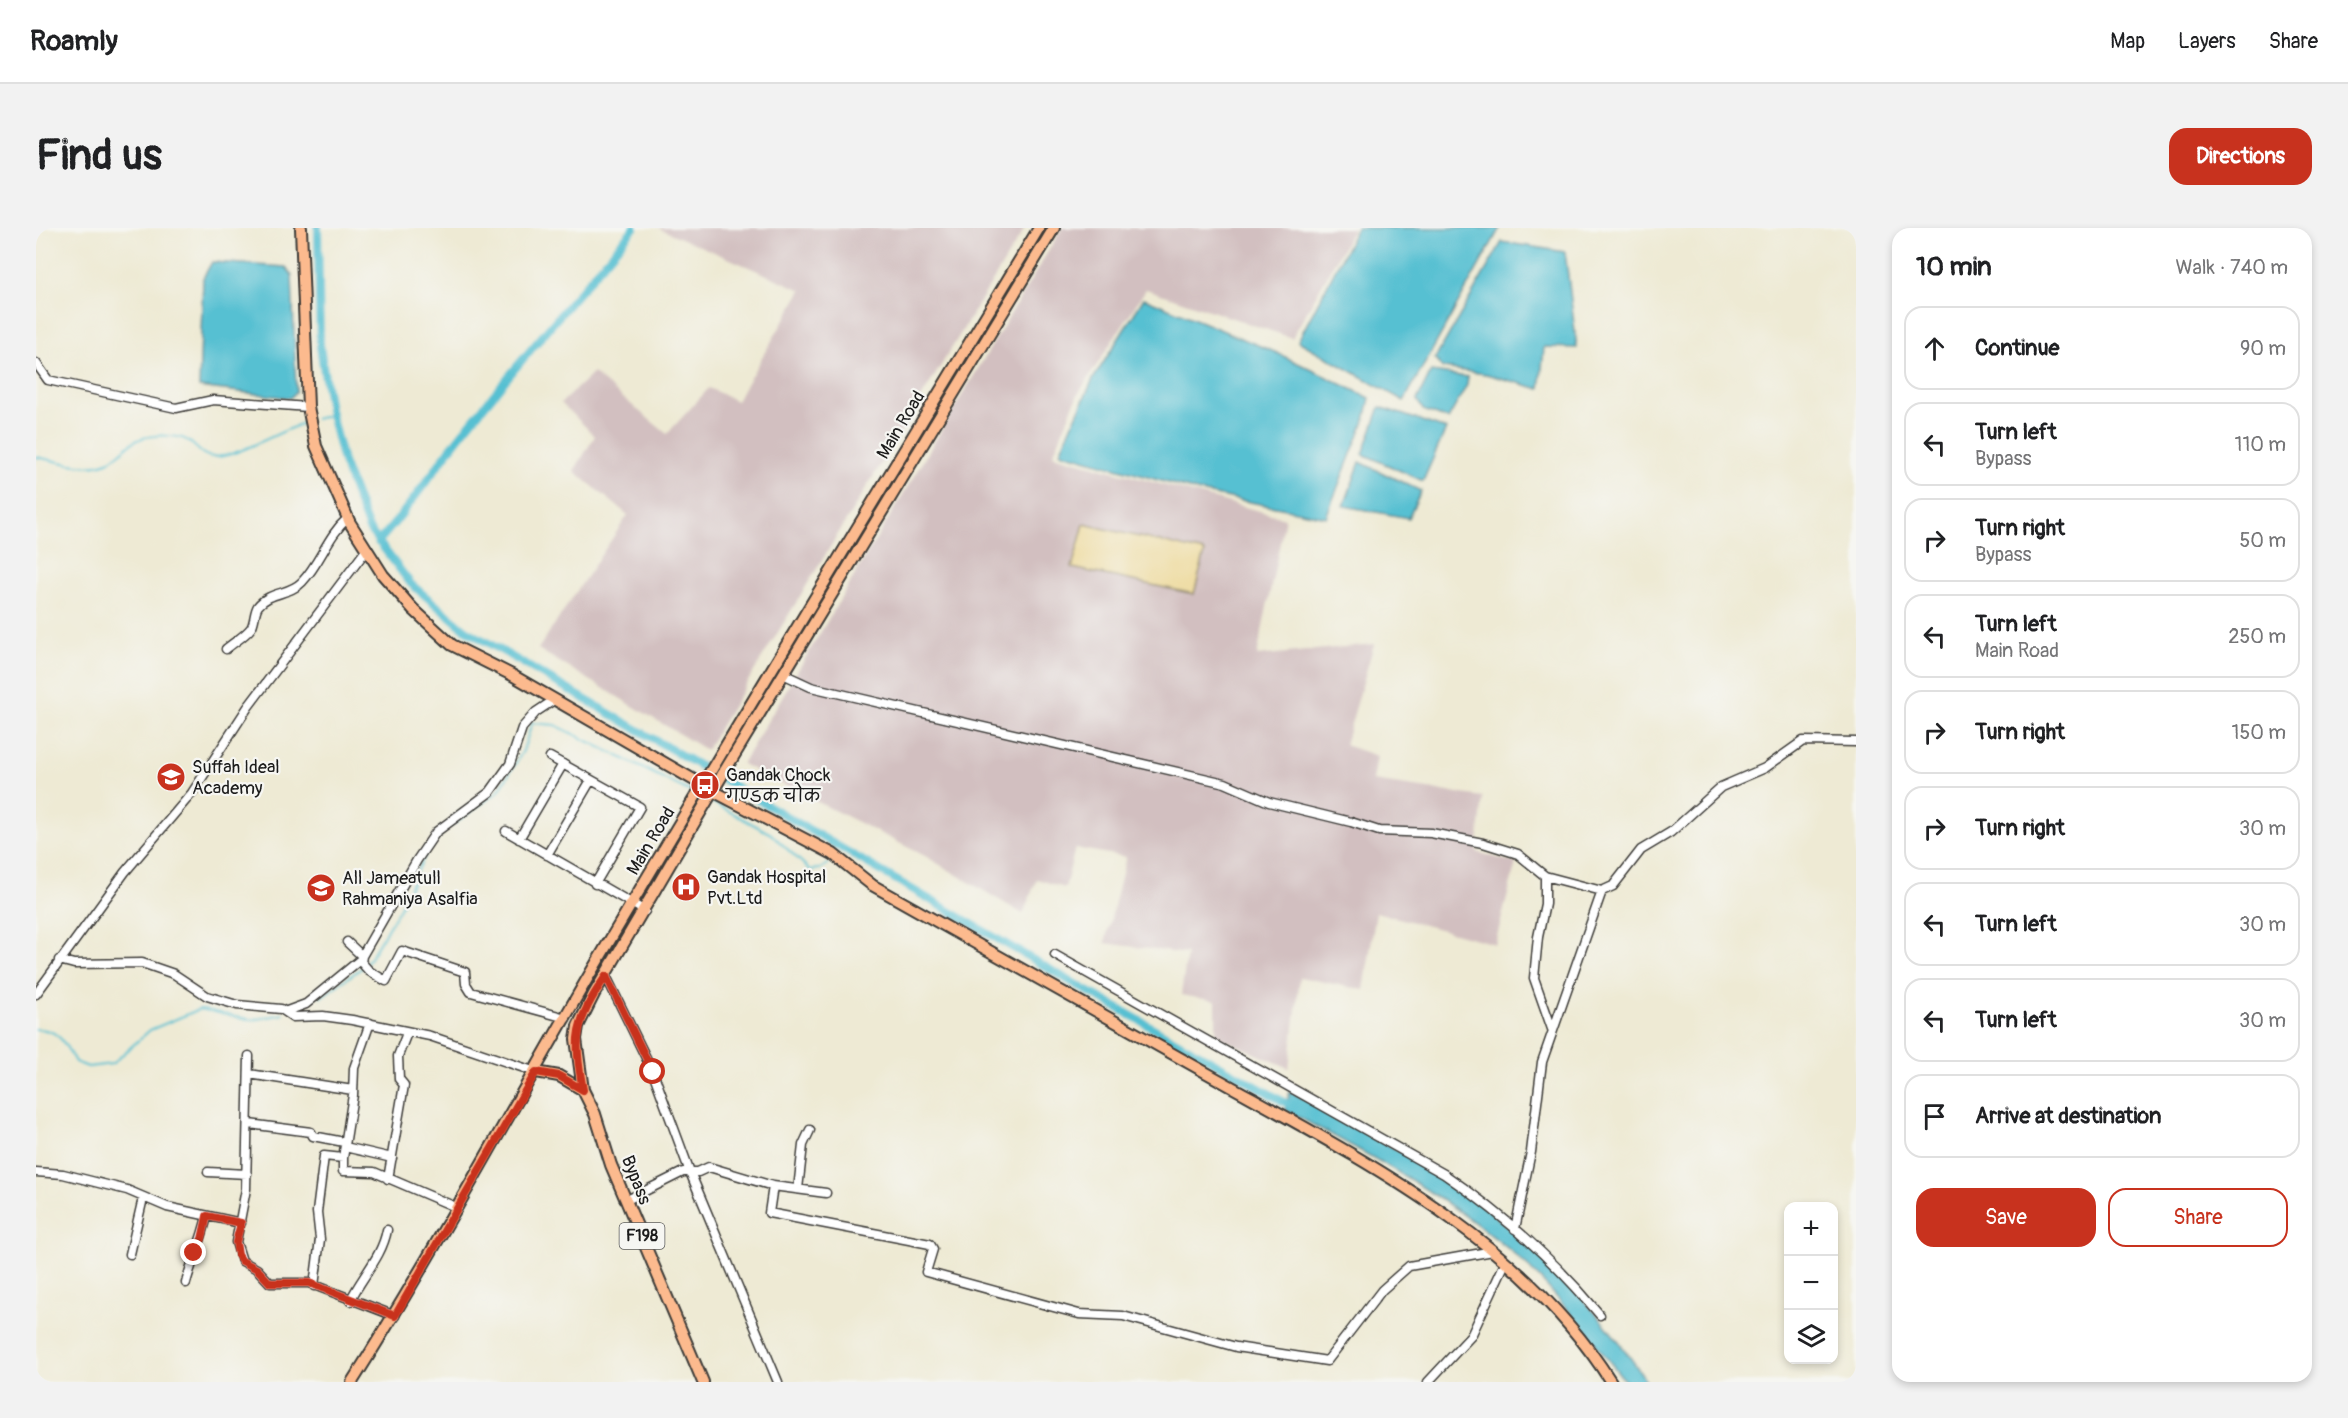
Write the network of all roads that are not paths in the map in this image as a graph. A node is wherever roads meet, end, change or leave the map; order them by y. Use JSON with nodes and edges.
{"nodes":[{"id":1,"x":301,"y":228,"type":"edge"},
{"id":2,"x":1039,"y":228,"type":"edge"},
{"id":3,"x":1054,"y":228,"type":"edge"},
{"id":4,"x":1015,"y":267,"type":"junction"},
{"id":5,"x":1027,"y":273,"type":"junction"},
{"id":6,"x":36,"y":363,"type":"edge"},
{"id":7,"x":308,"y":407,"type":"junction"},
{"id":8,"x":348,"y":518,"type":"junction"},
{"id":9,"x":367,"y":549,"type":"junction"},
{"id":10,"x":226,"y":649,"type":"dead end"},
{"id":11,"x":783,"y":674,"type":"junction"},
{"id":12,"x":554,"y":700,"type":"junction"},
{"id":13,"x":1856,"y":742,"type":"edge"},
{"id":14,"x":550,"y":757,"type":"dead end"},
{"id":15,"x":563,"y":764,"type":"junction"},
{"id":16,"x":719,"y":769,"type":"junction"},
{"id":17,"x":591,"y":780,"type":"junction"},
{"id":18,"x":710,"y":787,"type":"junction"},
{"id":19,"x":507,"y":831,"type":"dead end"},
{"id":20,"x":519,"y":839,"type":"junction"},
{"id":21,"x":547,"y":855,"type":"junction"},
{"id":22,"x":1545,"y":876,"type":"junction"},
{"id":23,"x":595,"y":884,"type":"junction"},
{"id":24,"x":1602,"y":891,"type":"junction"},
{"id":25,"x":632,"y":905,"type":"junction"},
{"id":26,"x":645,"y":911,"type":"junction"},
{"id":27,"x":347,"y":942,"type":"dead end"},
{"id":28,"x":1055,"y":955,"type":"dead end"},
{"id":29,"x":361,"y":959,"type":"junction"},
{"id":30,"x":59,"y":960,"type":"junction"},
{"id":31,"x":606,"y":976,"type":"junction"},
{"id":32,"x":36,"y":994,"type":"edge"},
{"id":33,"x":594,"y":994,"type":"joint"},
{"id":34,"x":290,"y":1014,"type":"junction"},
{"id":35,"x":566,"y":1018,"type":"junction"},
{"id":36,"x":370,"y":1023,"type":"junction"},
{"id":37,"x":1552,"y":1029,"type":"junction"},
{"id":38,"x":407,"y":1033,"type":"junction"},
{"id":39,"x":249,"y":1056,"type":"dead end"},
{"id":40,"x":536,"y":1072,"type":"junction"},
{"id":41,"x":249,"y":1074,"type":"junction"},
{"id":42,"x":353,"y":1090,"type":"junction"},
{"id":43,"x":583,"y":1090,"type":"junction"},
{"id":44,"x":249,"y":1124,"type":"junction"},
{"id":45,"x":810,"y":1130,"type":"dead end"},
{"id":46,"x":344,"y":1144,"type":"junction"},
{"id":47,"x":343,"y":1158,"type":"junction"},
{"id":48,"x":392,"y":1158,"type":"junction"},
{"id":49,"x":36,"y":1172,"type":"edge"},
{"id":50,"x":208,"y":1172,"type":"dead end"},
{"id":51,"x":690,"y":1172,"type":"junction"},
{"id":52,"x":247,"y":1174,"type":"junction"},
{"id":53,"x":388,"y":1179,"type":"junction"},
{"id":54,"x":773,"y":1186,"type":"junction"},
{"id":55,"x":798,"y":1189,"type":"junction"},
{"id":56,"x":826,"y":1193,"type":"dead end"},
{"id":57,"x":143,"y":1198,"type":"junction"},
{"id":58,"x":627,"y":1200,"type":"junction"},
{"id":59,"x":458,"y":1208,"type":"junction"},
{"id":60,"x":207,"y":1216,"type":"junction"},
{"id":61,"x":241,"y":1223,"type":"junction"},
{"id":62,"x":1515,"y":1229,"type":"junction"},
{"id":63,"x":387,"y":1230,"type":"dead end"},
{"id":64,"x":1493,"y":1251,"type":"junction"},
{"id":65,"x":130,"y":1254,"type":"dead end"},
{"id":66,"x":1505,"y":1263,"type":"junction"},
{"id":67,"x":186,"y":1283,"type":"dead end"},
{"id":68,"x":314,"y":1286,"type":"junction"},
{"id":69,"x":350,"y":1301,"type":"junction"},
{"id":70,"x":1600,"y":1315,"type":"dead end"},
{"id":71,"x":395,"y":1316,"type":"junction"},
{"id":72,"x":352,"y":1382,"type":"edge"},
{"id":73,"x":703,"y":1382,"type":"edge"},
{"id":74,"x":778,"y":1382,"type":"edge"},
{"id":75,"x":1428,"y":1382,"type":"edge"},
{"id":76,"x":1611,"y":1382,"type":"edge"}],
"edges":[{"from":1,"to":7,"type":"main road"},
{"from":2,"to":4,"type":"main road","name":"Main Road"},
{"from":3,"to":5,"type":"main road","name":"Main Road"},
{"from":4,"to":5,"type":"main road"},
{"from":4,"to":16,"type":"main road","name":"Main Road"},
{"from":5,"to":11,"type":"main road","name":"Main Road"},
{"from":6,"to":7,"type":"street"},
{"from":7,"to":8,"type":"main road"},
{"from":8,"to":9,"type":"main road"},
{"from":8,"to":10,"type":"street"},
{"from":9,"to":12,"type":"main road"},
{"from":9,"to":30,"type":"street"},
{"from":11,"to":16,"type":"main road","name":"Main Road"},
{"from":11,"to":22,"type":"street"},
{"from":12,"to":18,"type":"main road"},
{"from":12,"to":29,"type":"street"},
{"from":13,"to":24,"type":"street"},
{"from":14,"to":15,"type":"street"},
{"from":15,"to":17,"type":"street"},
{"from":15,"to":20,"type":"street"},
{"from":16,"to":18,"type":"main road","name":"Main Road"},
{"from":17,"to":21,"type":"street"},
{"from":17,"to":23,"type":"street"},
{"from":18,"to":25,"type":"main road","name":"Main Road"},
{"from":18,"to":26,"type":"main road","name":"Main Road"},
{"from":18,"to":64,"type":"main road"},
{"from":19,"to":20,"type":"street"},
{"from":20,"to":21,"type":"street"},
{"from":21,"to":23,"type":"street"},
{"from":22,"to":24,"type":"street"},
{"from":22,"to":37,"type":"street"},
{"from":23,"to":25,"type":"street"},
{"from":24,"to":37,"type":"street"},
{"from":25,"to":26,"type":"street"},
{"from":25,"to":35,"type":"main road","name":"Main Road"},
{"from":26,"to":31,"type":"main road","name":"Main Road"},
{"from":27,"to":29,"type":"street"},
{"from":28,"to":62,"type":"street"},
{"from":29,"to":34,"type":"street"},
{"from":29,"to":35,"type":"street"},
{"from":30,"to":32,"type":"street"},
{"from":30,"to":34,"type":"street"},
{"from":31,"to":33,"type":"main road","name":"Main Road"},
{"from":31,"to":51,"type":"street"},
{"from":33,"to":43,"type":"main road","name":"Bypass","number":"F198"},
{"from":34,"to":36,"type":"street"},
{"from":35,"to":40,"type":"main road","name":"Main Road"},
{"from":36,"to":38,"type":"street"},
{"from":36,"to":42,"type":"street"},
{"from":37,"to":62,"type":"street"},
{"from":38,"to":40,"type":"street"},
{"from":38,"to":48,"type":"street"},
{"from":39,"to":41,"type":"street"},
{"from":40,"to":43,"type":"main road"},
{"from":40,"to":59,"type":"main road","name":"Main Road"},
{"from":41,"to":42,"type":"street"},
{"from":41,"to":44,"type":"street"},
{"from":42,"to":46,"type":"street"},
{"from":43,"to":58,"type":"main road","name":"Bypass","number":"F198"},
{"from":44,"to":46,"type":"street"},
{"from":44,"to":52,"type":"street"},
{"from":45,"to":55,"type":"street"},
{"from":46,"to":47,"type":"street"},
{"from":46,"to":48,"type":"street"},
{"from":47,"to":53,"type":"street"},
{"from":47,"to":68,"type":"street"},
{"from":48,"to":53,"type":"street"},
{"from":49,"to":57,"type":"street"},
{"from":50,"to":52,"type":"street"},
{"from":51,"to":54,"type":"street"},
{"from":51,"to":58,"type":"street"},
{"from":51,"to":74,"type":"street"},
{"from":52,"to":61,"type":"street"},
{"from":53,"to":59,"type":"street"},
{"from":54,"to":55,"type":"street"},
{"from":54,"to":64,"type":"street"},
{"from":55,"to":56,"type":"street"},
{"from":57,"to":60,"type":"street"},
{"from":57,"to":65,"type":"street"},
{"from":58,"to":73,"type":"main road","name":"Bypass","number":"F198"},
{"from":59,"to":71,"type":"main road","name":"Main Road"},
{"from":60,"to":61,"type":"street"},
{"from":60,"to":67,"type":"street"},
{"from":61,"to":68,"type":"street"},
{"from":62,"to":70,"type":"street"},
{"from":63,"to":69,"type":"street"},
{"from":64,"to":66,"type":"main road"},
{"from":66,"to":75,"type":"street"},
{"from":66,"to":76,"type":"main road"},
{"from":68,"to":69,"type":"street"},
{"from":69,"to":71,"type":"street"},
{"from":71,"to":72,"type":"main road","name":"Main Road"}]}
